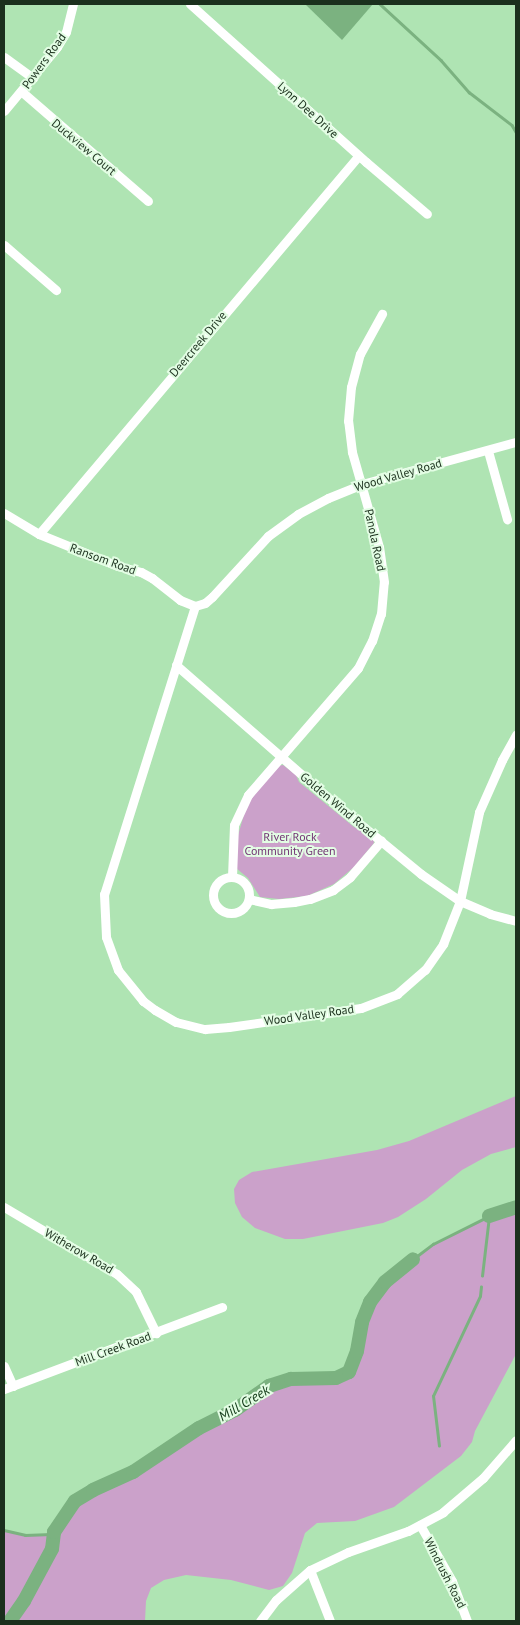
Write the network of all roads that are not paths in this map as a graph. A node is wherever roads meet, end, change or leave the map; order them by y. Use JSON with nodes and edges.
{"nodes":[{"id":1,"x":73,"y":4,"type":"edge"},
{"id":2,"x":190,"y":4,"type":"edge"},
{"id":3,"x":4,"y":57,"type":"edge"},
{"id":4,"x":33,"y":78,"type":"junction"},
{"id":5,"x":22,"y":92,"type":"junction"},
{"id":6,"x":4,"y":111,"type":"edge"},
{"id":7,"x":359,"y":156,"type":"junction"},
{"id":8,"x":148,"y":201,"type":"dead end"},
{"id":9,"x":427,"y":214,"type":"dead end"},
{"id":10,"x":4,"y":245,"type":"edge"},
{"id":11,"x":56,"y":290,"type":"dead end"},
{"id":12,"x":382,"y":314,"type":"dead end"},
{"id":13,"x":516,"y":442,"type":"edge"},
{"id":14,"x":488,"y":451,"type":"junction"},
{"id":15,"x":362,"y":484,"type":"junction"},
{"id":16,"x":4,"y":513,"type":"edge"},
{"id":17,"x":507,"y":519,"type":"dead end"},
{"id":18,"x":38,"y":534,"type":"junction"},
{"id":19,"x":198,"y":606,"type":"junction"},
{"id":20,"x":176,"y":665,"type":"junction"},
{"id":21,"x":516,"y":735,"type":"edge"},
{"id":22,"x":280,"y":755,"type":"junction"},
{"id":23,"x":381,"y":841,"type":"junction"},
{"id":24,"x":232,"y":877,"type":"junction"},
{"id":25,"x":249,"y":899,"type":"junction"},
{"id":26,"x":460,"y":901,"type":"junction"},
{"id":27,"x":516,"y":921,"type":"edge"},
{"id":28,"x":4,"y":1207,"type":"edge"},
{"id":29,"x":222,"y":1308,"type":"dead end"},
{"id":30,"x":156,"y":1333,"type":"junction"},
{"id":31,"x":4,"y":1366,"type":"edge"},
{"id":32,"x":8,"y":1387,"type":"edge"},
{"id":33,"x":516,"y":1440,"type":"edge"},
{"id":34,"x":420,"y":1525,"type":"junction"},
{"id":35,"x":310,"y":1570,"type":"junction"},
{"id":36,"x":260,"y":1621,"type":"edge"},
{"id":37,"x":330,"y":1621,"type":"edge"},
{"id":38,"x":468,"y":1621,"type":"edge"}],
"edges":[{"from":1,"to":4,"type":"street","name":"Powers Road"},
{"from":2,"to":7,"type":"street","name":"Lynn Dee Drive"},
{"from":3,"to":4,"type":"street"},
{"from":4,"to":5,"type":"street","name":"Powers Road"},
{"from":5,"to":6,"type":"street","name":"Powers Road"},
{"from":5,"to":8,"type":"street","name":"Duckview Court"},
{"from":7,"to":9,"type":"street","name":"Lynn Dee Drive"},
{"from":7,"to":18,"type":"street","name":"Deercreek Drive"},
{"from":10,"to":11,"type":"street"},
{"from":12,"to":15,"type":"street","name":"Panola Road"},
{"from":13,"to":14,"type":"street","name":"Wood Valley Road"},
{"from":14,"to":15,"type":"street","name":"Wood Valley Road"},
{"from":14,"to":17,"type":"street"},
{"from":15,"to":19,"type":"street","name":"Wood Valley Road"},
{"from":15,"to":22,"type":"street","name":"Panola Road"},
{"from":16,"to":18,"type":"street","name":"Ransom Road"},
{"from":18,"to":19,"type":"street","name":"Ransom Road"},
{"from":19,"to":20,"type":"street"},
{"from":20,"to":22,"type":"street","name":"Golden Wind Road"},
{"from":20,"to":26,"type":"street","name":"Wood Valley Road"},
{"from":21,"to":26,"type":"street","name":"Wood Valley Road"},
{"from":22,"to":23,"type":"street","name":"Golden Wind Road"},
{"from":22,"to":24,"type":"street","name":"Panola Road"},
{"from":23,"to":25,"type":"street"},
{"from":23,"to":26,"type":"street","name":"Golden Wind Road"},
{"from":24,"to":25,"type":"street"},
{"from":24,"to":25,"type":"street"},
{"from":26,"to":27,"type":"street","name":"Golden Wind Road"},
{"from":28,"to":30,"type":"street","name":"Witherow Road"},
{"from":29,"to":30,"type":"street","name":"Mill Creek Road"},
{"from":30,"to":32,"type":"street","name":"Mill Creek Road"},
{"from":31,"to":32,"type":"street"},
{"from":33,"to":34,"type":"street"},
{"from":34,"to":35,"type":"street"},
{"from":34,"to":38,"type":"street","name":"Windrush Road"},
{"from":35,"to":36,"type":"street"},
{"from":35,"to":37,"type":"street"}]}
